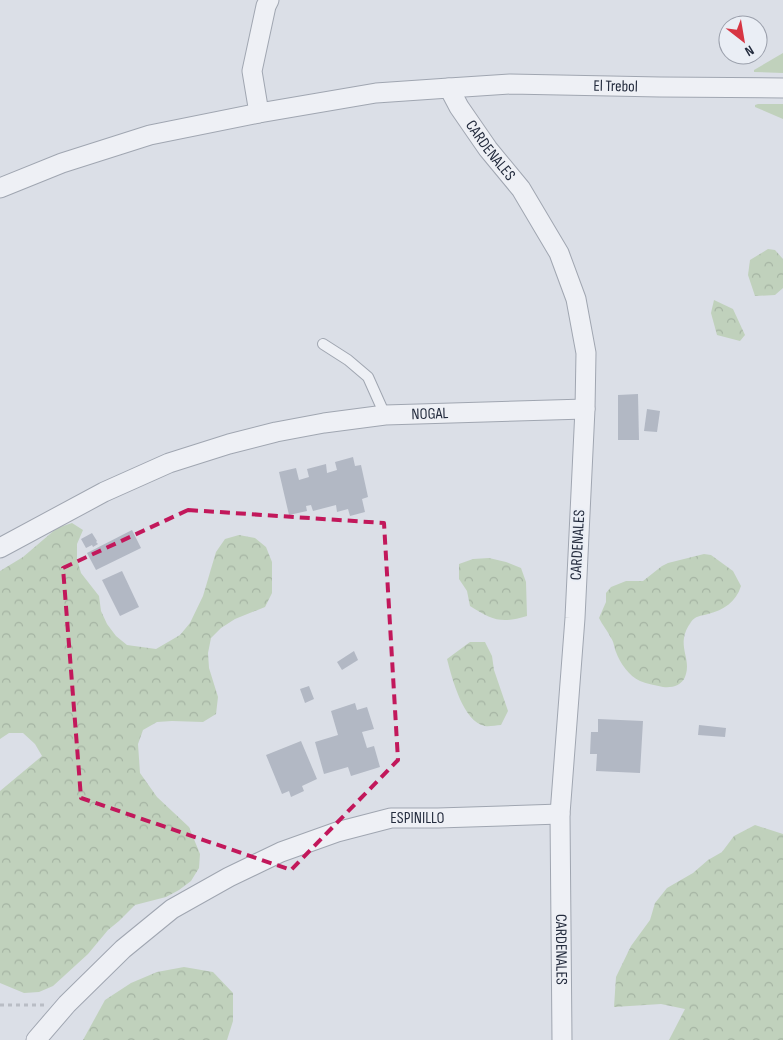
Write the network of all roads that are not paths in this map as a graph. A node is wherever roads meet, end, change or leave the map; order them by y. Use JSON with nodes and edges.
{"nodes":[{"id":1,"x":269,"y":0,"type":"edge"},
{"id":2,"x":449,"y":88,"type":"junction"},
{"id":3,"x":783,"y":88,"type":"edge"},
{"id":4,"x":259,"y":113,"type":"junction"},
{"id":5,"x":0,"y":188,"type":"edge"},
{"id":6,"x":323,"y":344,"type":"dead end"},
{"id":7,"x":585,"y":409,"type":"junction"},
{"id":8,"x":385,"y":415,"type":"junction"},
{"id":9,"x":0,"y":548,"type":"edge"},
{"id":10,"x":560,"y":814,"type":"junction"},
{"id":11,"x":36,"y":1040,"type":"edge"},
{"id":12,"x":562,"y":1040,"type":"edge"}],
"edges":[{"from":1,"to":4,"type":"street"},
{"from":2,"to":3,"type":"street","name":"El Trebol"},
{"from":2,"to":4,"type":"street","name":"El Trebol"},
{"from":2,"to":7,"type":"street","name":"CARDENALES"},
{"from":4,"to":5,"type":"street","name":"El Trebol"},
{"from":6,"to":8,"type":"lane"},
{"from":7,"to":8,"type":"street","name":"NOGAL"},
{"from":7,"to":10,"type":"street","name":"CARDENALES"},
{"from":8,"to":9,"type":"street","name":"NOGAL"},
{"from":10,"to":11,"type":"street","name":"ESPINILLO"},
{"from":10,"to":12,"type":"street","name":"CARDENALES"}]}
